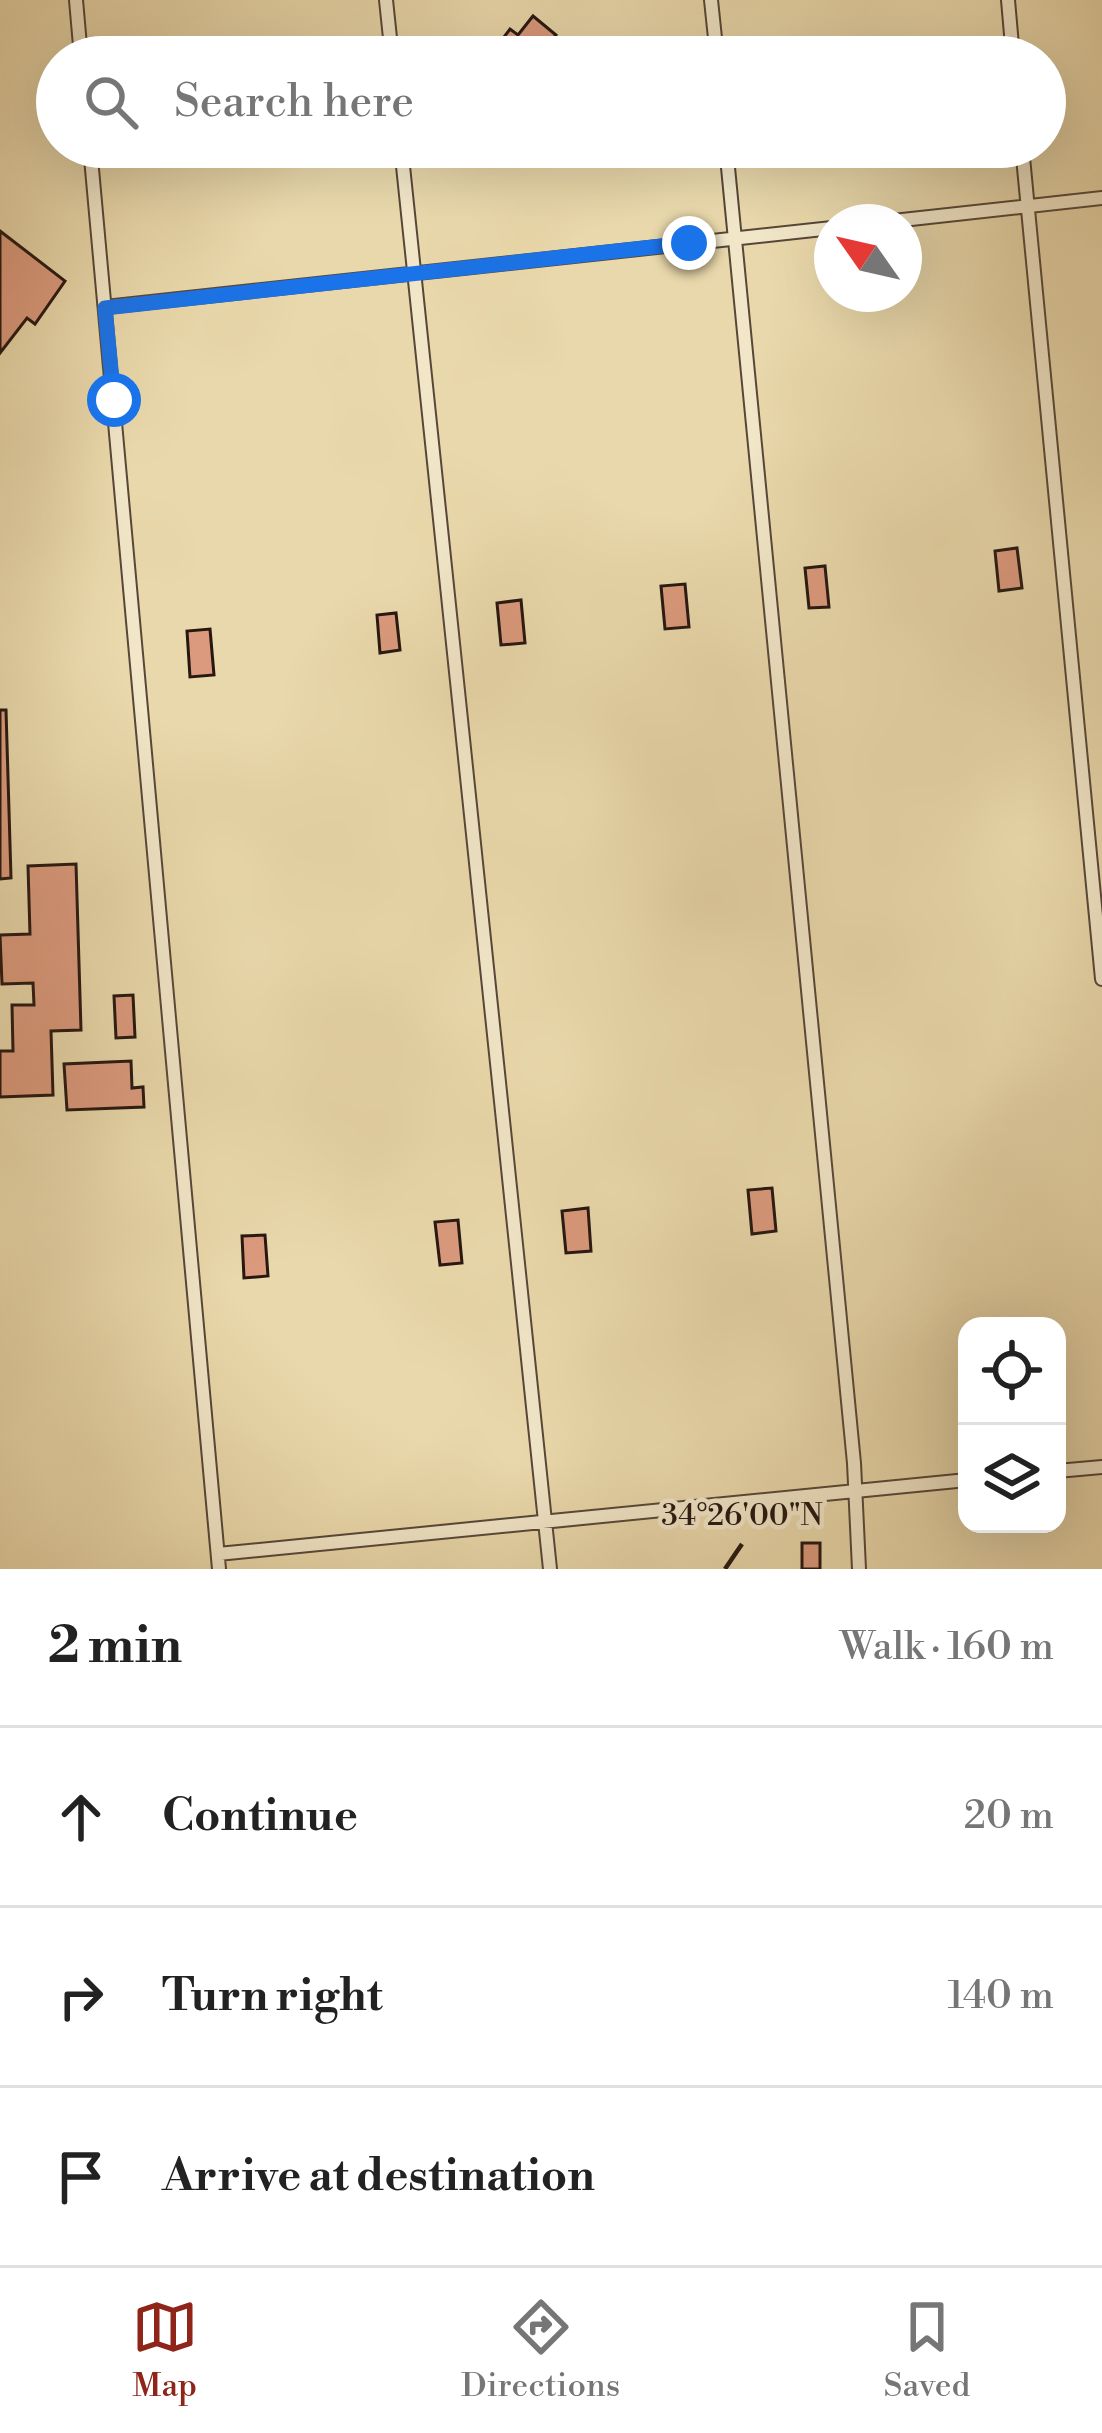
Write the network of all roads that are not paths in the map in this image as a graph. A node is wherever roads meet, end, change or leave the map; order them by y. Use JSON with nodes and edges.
{"nodes":[{"id":1,"x":76,"y":0,"type":"edge"},
{"id":2,"x":386,"y":0,"type":"edge"},
{"id":3,"x":711,"y":0,"type":"edge"},
{"id":4,"x":1008,"y":0,"type":"edge"},
{"id":5,"x":80,"y":36,"type":"edge"},
{"id":6,"x":390,"y":36,"type":"edge"},
{"id":7,"x":715,"y":36,"type":"edge"},
{"id":8,"x":1011,"y":36,"type":"edge"},
{"id":9,"x":92,"y":168,"type":"edge"},
{"id":10,"x":403,"y":168,"type":"edge"},
{"id":11,"x":728,"y":168,"type":"edge"},
{"id":12,"x":1024,"y":168,"type":"edge"},
{"id":13,"x":1102,"y":198,"type":"edge"},
{"id":14,"x":1028,"y":206,"type":"junction"},
{"id":15,"x":922,"y":218,"type":"edge"},
{"id":16,"x":814,"y":230,"type":"edge"},
{"id":17,"x":735,"y":238,"type":"junction"},
{"id":18,"x":414,"y":274,"type":"junction"},
{"id":19,"x":105,"y":308,"type":"junction"},
{"id":20,"x":1102,"y":979,"type":"edge"},
{"id":21,"x":1102,"y":1467,"type":"edge"},
{"id":22,"x":1066,"y":1470,"type":"edge"},
{"id":23,"x":958,"y":1481,"type":"edge"},
{"id":24,"x":855,"y":1491,"type":"junction"},
{"id":25,"x":545,"y":1522,"type":"junction"},
{"id":26,"x":219,"y":1562,"type":"edge"},
{"id":27,"x":550,"y":1569,"type":"edge"},
{"id":28,"x":859,"y":1569,"type":"edge"}],
"edges":[{"from":1,"to":5,"type":"lane"},
{"from":2,"to":6,"type":"lane"},
{"from":3,"to":7,"type":"lane"},
{"from":4,"to":8,"type":"lane"},
{"from":9,"to":19,"type":"lane"},
{"from":10,"to":18,"type":"lane"},
{"from":11,"to":17,"type":"lane"},
{"from":12,"to":14,"type":"lane"},
{"from":13,"to":14,"type":"lane"},
{"from":14,"to":15,"type":"lane"},
{"from":14,"to":20,"type":"lane"},
{"from":16,"to":17,"type":"lane"},
{"from":17,"to":18,"type":"lane"},
{"from":17,"to":24,"type":"lane"},
{"from":18,"to":19,"type":"lane"},
{"from":18,"to":25,"type":"lane"},
{"from":19,"to":26,"type":"lane"},
{"from":21,"to":22,"type":"lane"},
{"from":23,"to":24,"type":"lane"},
{"from":24,"to":25,"type":"lane"},
{"from":24,"to":28,"type":"lane"},
{"from":25,"to":26,"type":"lane"},
{"from":25,"to":27,"type":"lane"}]}
